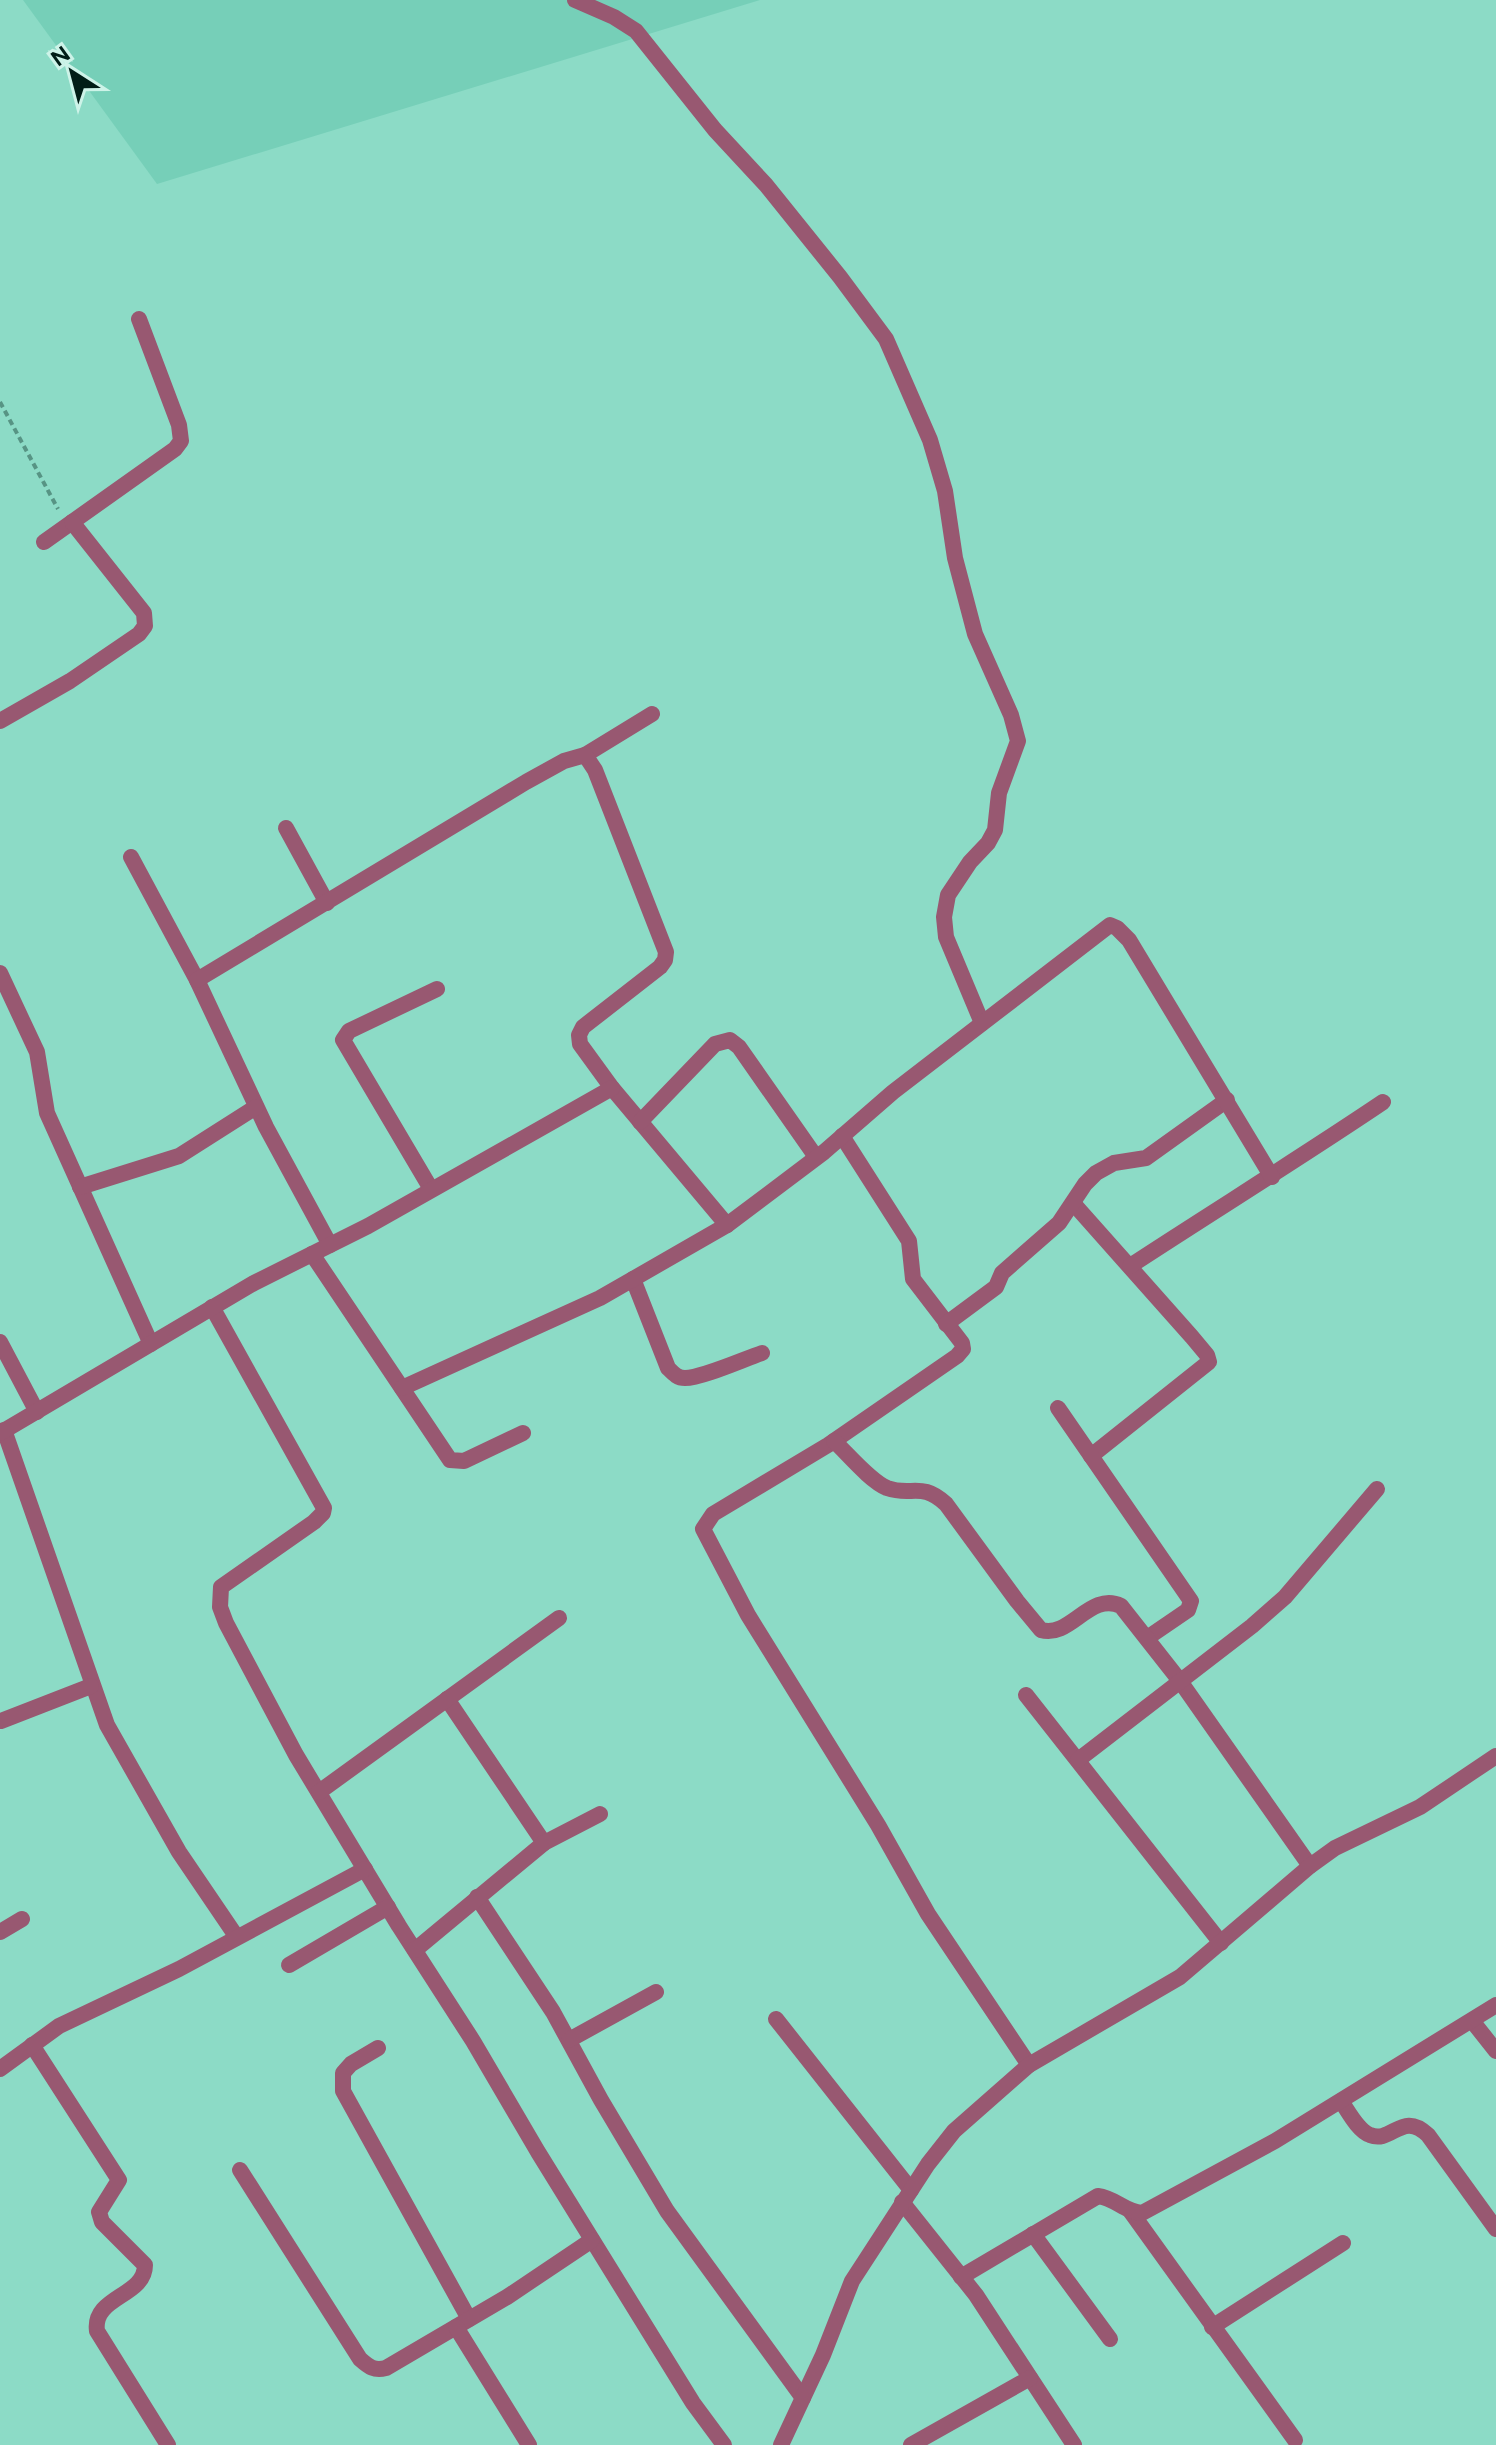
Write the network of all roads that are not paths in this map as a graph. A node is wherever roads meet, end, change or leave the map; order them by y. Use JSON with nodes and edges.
{"nodes":[{"id":1,"x":575,"y":0,"type":"edge"},
{"id":2,"x":139,"y":319,"type":"dead end"},
{"id":3,"x":69,"y":524,"type":"junction"},
{"id":4,"x":44,"y":542,"type":"dead end"},
{"id":5,"x":652,"y":714,"type":"dead end"},
{"id":6,"x":0,"y":721,"type":"edge"},
{"id":7,"x":585,"y":755,"type":"junction"},
{"id":8,"x":286,"y":828,"type":"dead end"},
{"id":9,"x":131,"y":857,"type":"dead end"},
{"id":10,"x":327,"y":903,"type":"junction"},
{"id":11,"x":0,"y":973,"type":"edge"},
{"id":12,"x":197,"y":980,"type":"junction"},
{"id":13,"x":437,"y":989,"type":"dead end"},
{"id":14,"x":982,"y":1023,"type":"junction"},
{"id":15,"x":612,"y":1088,"type":"junction"},
{"id":16,"x":1227,"y":1100,"type":"junction"},
{"id":17,"x":1383,"y":1102,"type":"dead end"},
{"id":18,"x":256,"y":1107,"type":"junction"},
{"id":19,"x":640,"y":1122,"type":"junction"},
{"id":20,"x":842,"y":1136,"type":"junction"},
{"id":21,"x":816,"y":1157,"type":"junction"},
{"id":22,"x":1272,"y":1177,"type":"junction"},
{"id":23,"x":80,"y":1187,"type":"junction"},
{"id":24,"x":431,"y":1189,"type":"junction"},
{"id":25,"x":1073,"y":1203,"type":"junction"},
{"id":26,"x":727,"y":1225,"type":"junction"},
{"id":27,"x":330,"y":1245,"type":"junction"},
{"id":28,"x":312,"y":1254,"type":"junction"},
{"id":29,"x":1130,"y":1266,"type":"junction"},
{"id":30,"x":633,"y":1279,"type":"junction"},
{"id":31,"x":212,"y":1307,"type":"junction"},
{"id":32,"x":946,"y":1324,"type":"junction"},
{"id":33,"x":0,"y":1342,"type":"edge"},
{"id":34,"x":151,"y":1344,"type":"junction"},
{"id":35,"x":762,"y":1353,"type":"dead end"},
{"id":36,"x":402,"y":1388,"type":"junction"},
{"id":37,"x":1058,"y":1408,"type":"dead end"},
{"id":38,"x":37,"y":1412,"type":"junction"},
{"id":39,"x":2,"y":1432,"type":"edge"},
{"id":40,"x":523,"y":1433,"type":"dead end"},
{"id":41,"x":834,"y":1441,"type":"junction"},
{"id":42,"x":1091,"y":1456,"type":"junction"},
{"id":43,"x":1377,"y":1489,"type":"dead end"},
{"id":44,"x":559,"y":1618,"type":"dead end"},
{"id":45,"x":1147,"y":1638,"type":"junction"},
{"id":46,"x":1180,"y":1681,"type":"junction"},
{"id":47,"x":91,"y":1686,"type":"junction"},
{"id":48,"x":1026,"y":1695,"type":"dead end"},
{"id":49,"x":447,"y":1699,"type":"junction"},
{"id":50,"x":1,"y":1721,"type":"edge"},
{"id":51,"x":1496,"y":1756,"type":"edge"},
{"id":52,"x":1078,"y":1760,"type":"junction"},
{"id":53,"x":319,"y":1792,"type":"junction"},
{"id":54,"x":600,"y":1814,"type":"dead end"},
{"id":55,"x":544,"y":1843,"type":"junction"},
{"id":56,"x":1310,"y":1866,"type":"junction"},
{"id":57,"x":365,"y":1869,"type":"junction"},
{"id":58,"x":477,"y":1897,"type":"junction"},
{"id":59,"x":388,"y":1907,"type":"junction"},
{"id":60,"x":22,"y":1919,"type":"dead end"},
{"id":61,"x":0,"y":1932,"type":"edge"},
{"id":62,"x":236,"y":1936,"type":"junction"},
{"id":63,"x":1221,"y":1943,"type":"junction"},
{"id":64,"x":415,"y":1950,"type":"junction"},
{"id":65,"x":289,"y":1965,"type":"dead end"},
{"id":66,"x":656,"y":1992,"type":"dead end"},
{"id":67,"x":1496,"y":2005,"type":"edge"},
{"id":68,"x":776,"y":2019,"type":"dead end"},
{"id":69,"x":1473,"y":2022,"type":"junction"},
{"id":70,"x":569,"y":2040,"type":"junction"},
{"id":71,"x":32,"y":2045,"type":"junction"},
{"id":72,"x":378,"y":2048,"type":"dead end"},
{"id":73,"x":1496,"y":2051,"type":"edge"},
{"id":74,"x":1029,"y":2065,"type":"junction"},
{"id":75,"x":0,"y":2069,"type":"edge"},
{"id":76,"x":1341,"y":2101,"type":"junction"},
{"id":77,"x":240,"y":2170,"type":"dead end"},
{"id":78,"x":907,"y":2196,"type":"junction"},
{"id":79,"x":1131,"y":2212,"type":"junction"},
{"id":80,"x":1496,"y":2229,"type":"edge"},
{"id":81,"x":1033,"y":2234,"type":"junction"},
{"id":82,"x":592,"y":2240,"type":"junction"},
{"id":83,"x":1343,"y":2243,"type":"dead end"},
{"id":84,"x":961,"y":2277,"type":"junction"},
{"id":85,"x":462,"y":2323,"type":"junction"},
{"id":86,"x":1212,"y":2327,"type":"junction"},
{"id":87,"x":1110,"y":2339,"type":"dead end"},
{"id":88,"x":1030,"y":2378,"type":"junction"},
{"id":89,"x":803,"y":2398,"type":"junction"},
{"id":90,"x":1295,"y":2440,"type":"dead end"},
{"id":91,"x":168,"y":2445,"type":"edge"},
{"id":92,"x":529,"y":2445,"type":"edge"},
{"id":93,"x":724,"y":2445,"type":"edge"},
{"id":94,"x":781,"y":2445,"type":"edge"},
{"id":95,"x":911,"y":2445,"type":"edge"},
{"id":96,"x":1074,"y":2445,"type":"edge"}],
"edges":[{"from":1,"to":14,"type":"street"},
{"from":2,"to":3,"type":"street"},
{"from":3,"to":4,"type":"street"},
{"from":3,"to":6,"type":"street"},
{"from":5,"to":7,"type":"street"},
{"from":7,"to":10,"type":"street"},
{"from":7,"to":15,"type":"street"},
{"from":8,"to":10,"type":"street"},
{"from":9,"to":12,"type":"street"},
{"from":10,"to":12,"type":"street"},
{"from":11,"to":23,"type":"street"},
{"from":12,"to":18,"type":"street"},
{"from":13,"to":24,"type":"street"},
{"from":14,"to":16,"type":"street"},
{"from":14,"to":20,"type":"street"},
{"from":15,"to":19,"type":"street"},
{"from":15,"to":24,"type":"street"},
{"from":16,"to":22,"type":"street"},
{"from":16,"to":25,"type":"street"},
{"from":17,"to":22,"type":"street"},
{"from":18,"to":23,"type":"street"},
{"from":18,"to":27,"type":"street"},
{"from":19,"to":21,"type":"street"},
{"from":19,"to":26,"type":"street"},
{"from":20,"to":21,"type":"street"},
{"from":20,"to":32,"type":"street"},
{"from":21,"to":26,"type":"street"},
{"from":22,"to":29,"type":"street"},
{"from":23,"to":34,"type":"street"},
{"from":24,"to":27,"type":"street"},
{"from":25,"to":29,"type":"street"},
{"from":25,"to":32,"type":"street"},
{"from":26,"to":30,"type":"street"},
{"from":27,"to":28,"type":"street"},
{"from":28,"to":31,"type":"street"},
{"from":28,"to":36,"type":"street"},
{"from":29,"to":42,"type":"street"},
{"from":30,"to":35,"type":"street"},
{"from":30,"to":36,"type":"street"},
{"from":31,"to":34,"type":"street"},
{"from":31,"to":53,"type":"street"},
{"from":32,"to":41,"type":"street"},
{"from":33,"to":38,"type":"street"},
{"from":34,"to":38,"type":"street"},
{"from":36,"to":40,"type":"street"},
{"from":37,"to":42,"type":"street"},
{"from":38,"to":39,"type":"street"},
{"from":39,"to":47,"type":"street"},
{"from":41,"to":45,"type":"street"},
{"from":41,"to":74,"type":"street"},
{"from":42,"to":45,"type":"street"},
{"from":43,"to":46,"type":"street"},
{"from":44,"to":49,"type":"street"},
{"from":45,"to":46,"type":"street"},
{"from":46,"to":52,"type":"street"},
{"from":46,"to":56,"type":"street"},
{"from":47,"to":50,"type":"street"},
{"from":47,"to":62,"type":"street"},
{"from":48,"to":52,"type":"street"},
{"from":49,"to":53,"type":"street"},
{"from":49,"to":55,"type":"street"},
{"from":51,"to":56,"type":"street"},
{"from":52,"to":63,"type":"street"},
{"from":53,"to":57,"type":"street"},
{"from":54,"to":55,"type":"street"},
{"from":55,"to":58,"type":"street"},
{"from":56,"to":63,"type":"street"},
{"from":57,"to":59,"type":"street"},
{"from":57,"to":62,"type":"street"},
{"from":58,"to":64,"type":"street"},
{"from":58,"to":70,"type":"street"},
{"from":59,"to":64,"type":"street"},
{"from":59,"to":65,"type":"street"},
{"from":60,"to":61,"type":"street"},
{"from":62,"to":71,"type":"street"},
{"from":63,"to":74,"type":"street"},
{"from":64,"to":82,"type":"street"},
{"from":66,"to":70,"type":"street"},
{"from":67,"to":69,"type":"street"},
{"from":68,"to":78,"type":"street"},
{"from":69,"to":73,"type":"street"},
{"from":69,"to":76,"type":"street"},
{"from":70,"to":89,"type":"street"},
{"from":71,"to":75,"type":"street"},
{"from":71,"to":91,"type":"street"},
{"from":72,"to":85,"type":"street"},
{"from":74,"to":78,"type":"street"},
{"from":76,"to":79,"type":"street"},
{"from":76,"to":80,"type":"street"},
{"from":77,"to":85,"type":"street"},
{"from":78,"to":84,"type":"street"},
{"from":78,"to":89,"type":"street"},
{"from":79,"to":81,"type":"street"},
{"from":79,"to":86,"type":"street"},
{"from":81,"to":84,"type":"street"},
{"from":81,"to":87,"type":"street"},
{"from":82,"to":85,"type":"street"},
{"from":82,"to":93,"type":"street"},
{"from":83,"to":86,"type":"street"},
{"from":84,"to":88,"type":"street"},
{"from":85,"to":92,"type":"street"},
{"from":86,"to":90,"type":"street"},
{"from":88,"to":95,"type":"street"},
{"from":88,"to":96,"type":"street"},
{"from":89,"to":94,"type":"street"}]}
